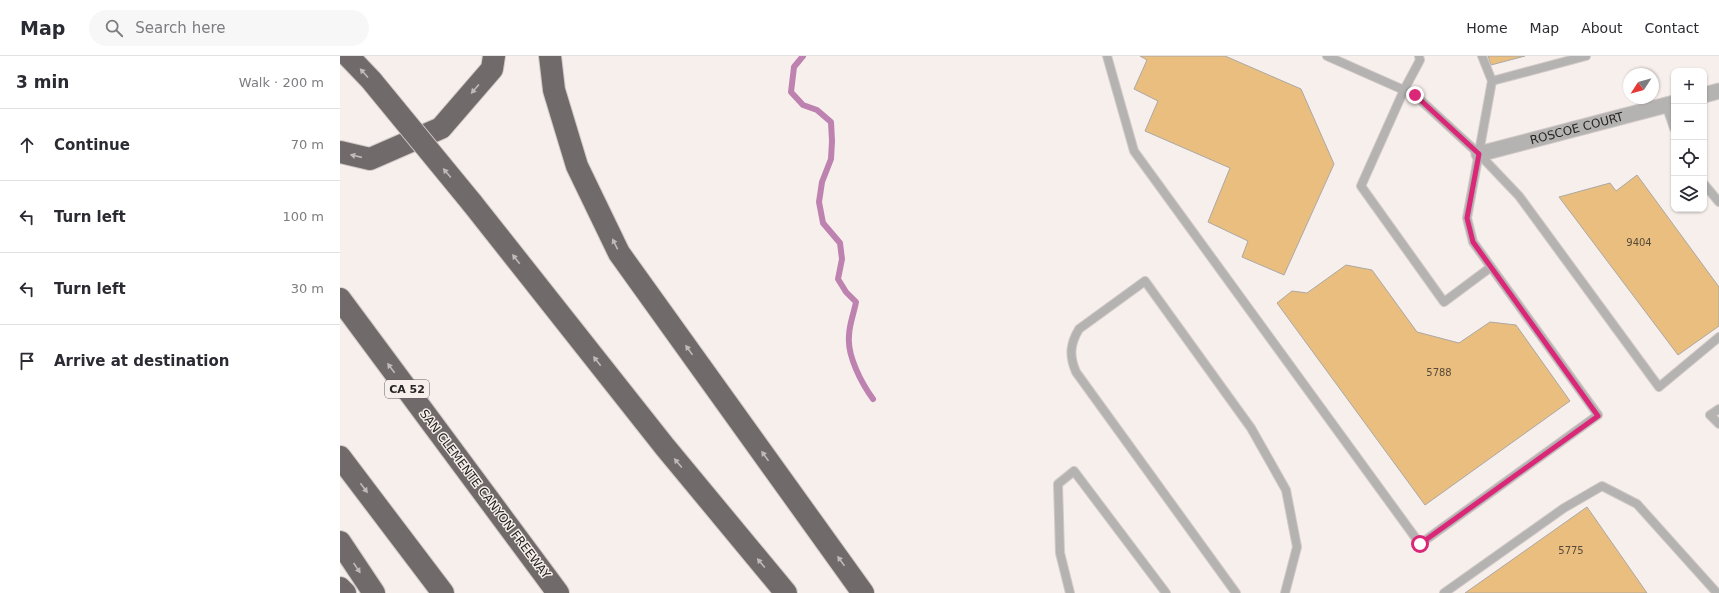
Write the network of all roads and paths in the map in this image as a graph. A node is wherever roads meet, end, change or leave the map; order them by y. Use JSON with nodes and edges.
{"nodes":[{"id":1,"x":348,"y":56,"type":"edge"},
{"id":2,"x":494,"y":56,"type":"edge"},
{"id":3,"x":550,"y":56,"type":"edge"},
{"id":4,"x":1107,"y":56,"type":"edge"},
{"id":5,"x":1327,"y":56,"type":"edge"},
{"id":6,"x":1419,"y":56,"type":"edge"},
{"id":7,"x":1482,"y":56,"type":"edge"},
{"id":8,"x":1586,"y":56,"type":"edge"},
{"id":9,"x":1492,"y":81,"type":"junction"},
{"id":10,"x":1404,"y":90,"type":"junction"},
{"id":11,"x":1719,"y":91,"type":"edge"},
{"id":12,"x":1707,"y":94,"type":"edge"},
{"id":13,"x":1670,"y":104,"type":"edge"},
{"id":14,"x":340,"y":152,"type":"edge"},
{"id":15,"x":1479,"y":154,"type":"junction"},
{"id":16,"x":1707,"y":188,"type":"edge"},
{"id":17,"x":1719,"y":202,"type":"edge"},
{"id":18,"x":1491,"y":267,"type":"junction"},
{"id":19,"x":340,"y":299,"type":"edge"},
{"id":20,"x":1719,"y":337,"type":"edge"},
{"id":21,"x":1719,"y":409,"type":"edge"},
{"id":22,"x":1719,"y":424,"type":"edge"},
{"id":23,"x":340,"y":457,"type":"edge"},
{"id":24,"x":340,"y":542,"type":"edge"},
{"id":25,"x":340,"y":588,"type":"edge"},
{"id":26,"x":345,"y":593,"type":"edge"},
{"id":27,"x":374,"y":593,"type":"edge"},
{"id":28,"x":443,"y":593,"type":"edge"},
{"id":29,"x":558,"y":593,"type":"edge"},
{"id":30,"x":786,"y":593,"type":"edge"},
{"id":31,"x":863,"y":593,"type":"edge"},
{"id":32,"x":1070,"y":593,"type":"edge"},
{"id":33,"x":1166,"y":593,"type":"edge"},
{"id":34,"x":1236,"y":593,"type":"edge"},
{"id":35,"x":1285,"y":593,"type":"edge"},
{"id":36,"x":1444,"y":593,"type":"edge"},
{"id":37,"x":1717,"y":593,"type":"edge"}],
"edges":[{"from":30,"to":1,"type":"highway","one_way":true,"bridge":true},
{"from":2,"to":14,"type":"highway","one_way":true},
{"from":31,"to":3,"type":"highway","one_way":true},
{"from":4,"to":18,"type":"lane"},
{"from":5,"to":10,"type":"lane"},
{"from":6,"to":10,"type":"lane"},
{"from":7,"to":9,"type":"lane"},
{"from":8,"to":9,"type":"lane"},
{"from":9,"to":15,"type":"lane"},
{"from":10,"to":15,"type":"lane"},
{"from":10,"to":18,"type":"lane"},
{"from":11,"to":12,"type":"street"},
{"from":13,"to":15,"type":"street","name":"ROSCOE COURT"},
{"from":15,"to":18,"type":"lane"},
{"from":15,"to":20,"type":"lane"},
{"from":16,"to":17,"type":"lane"},
{"from":29,"to":19,"type":"highway","name":"SAN CLEMENTE CANYON FREEWAY","number":"CA 52","one_way":true},
{"from":21,"to":22,"type":"lane"},
{"from":23,"to":28,"type":"highway","one_way":true},
{"from":24,"to":27,"type":"highway","one_way":true},
{"from":25,"to":26,"type":"highway"},
{"from":32,"to":33,"type":"lane"},
{"from":34,"to":35,"type":"lane"},
{"from":36,"to":37,"type":"lane"}]}
